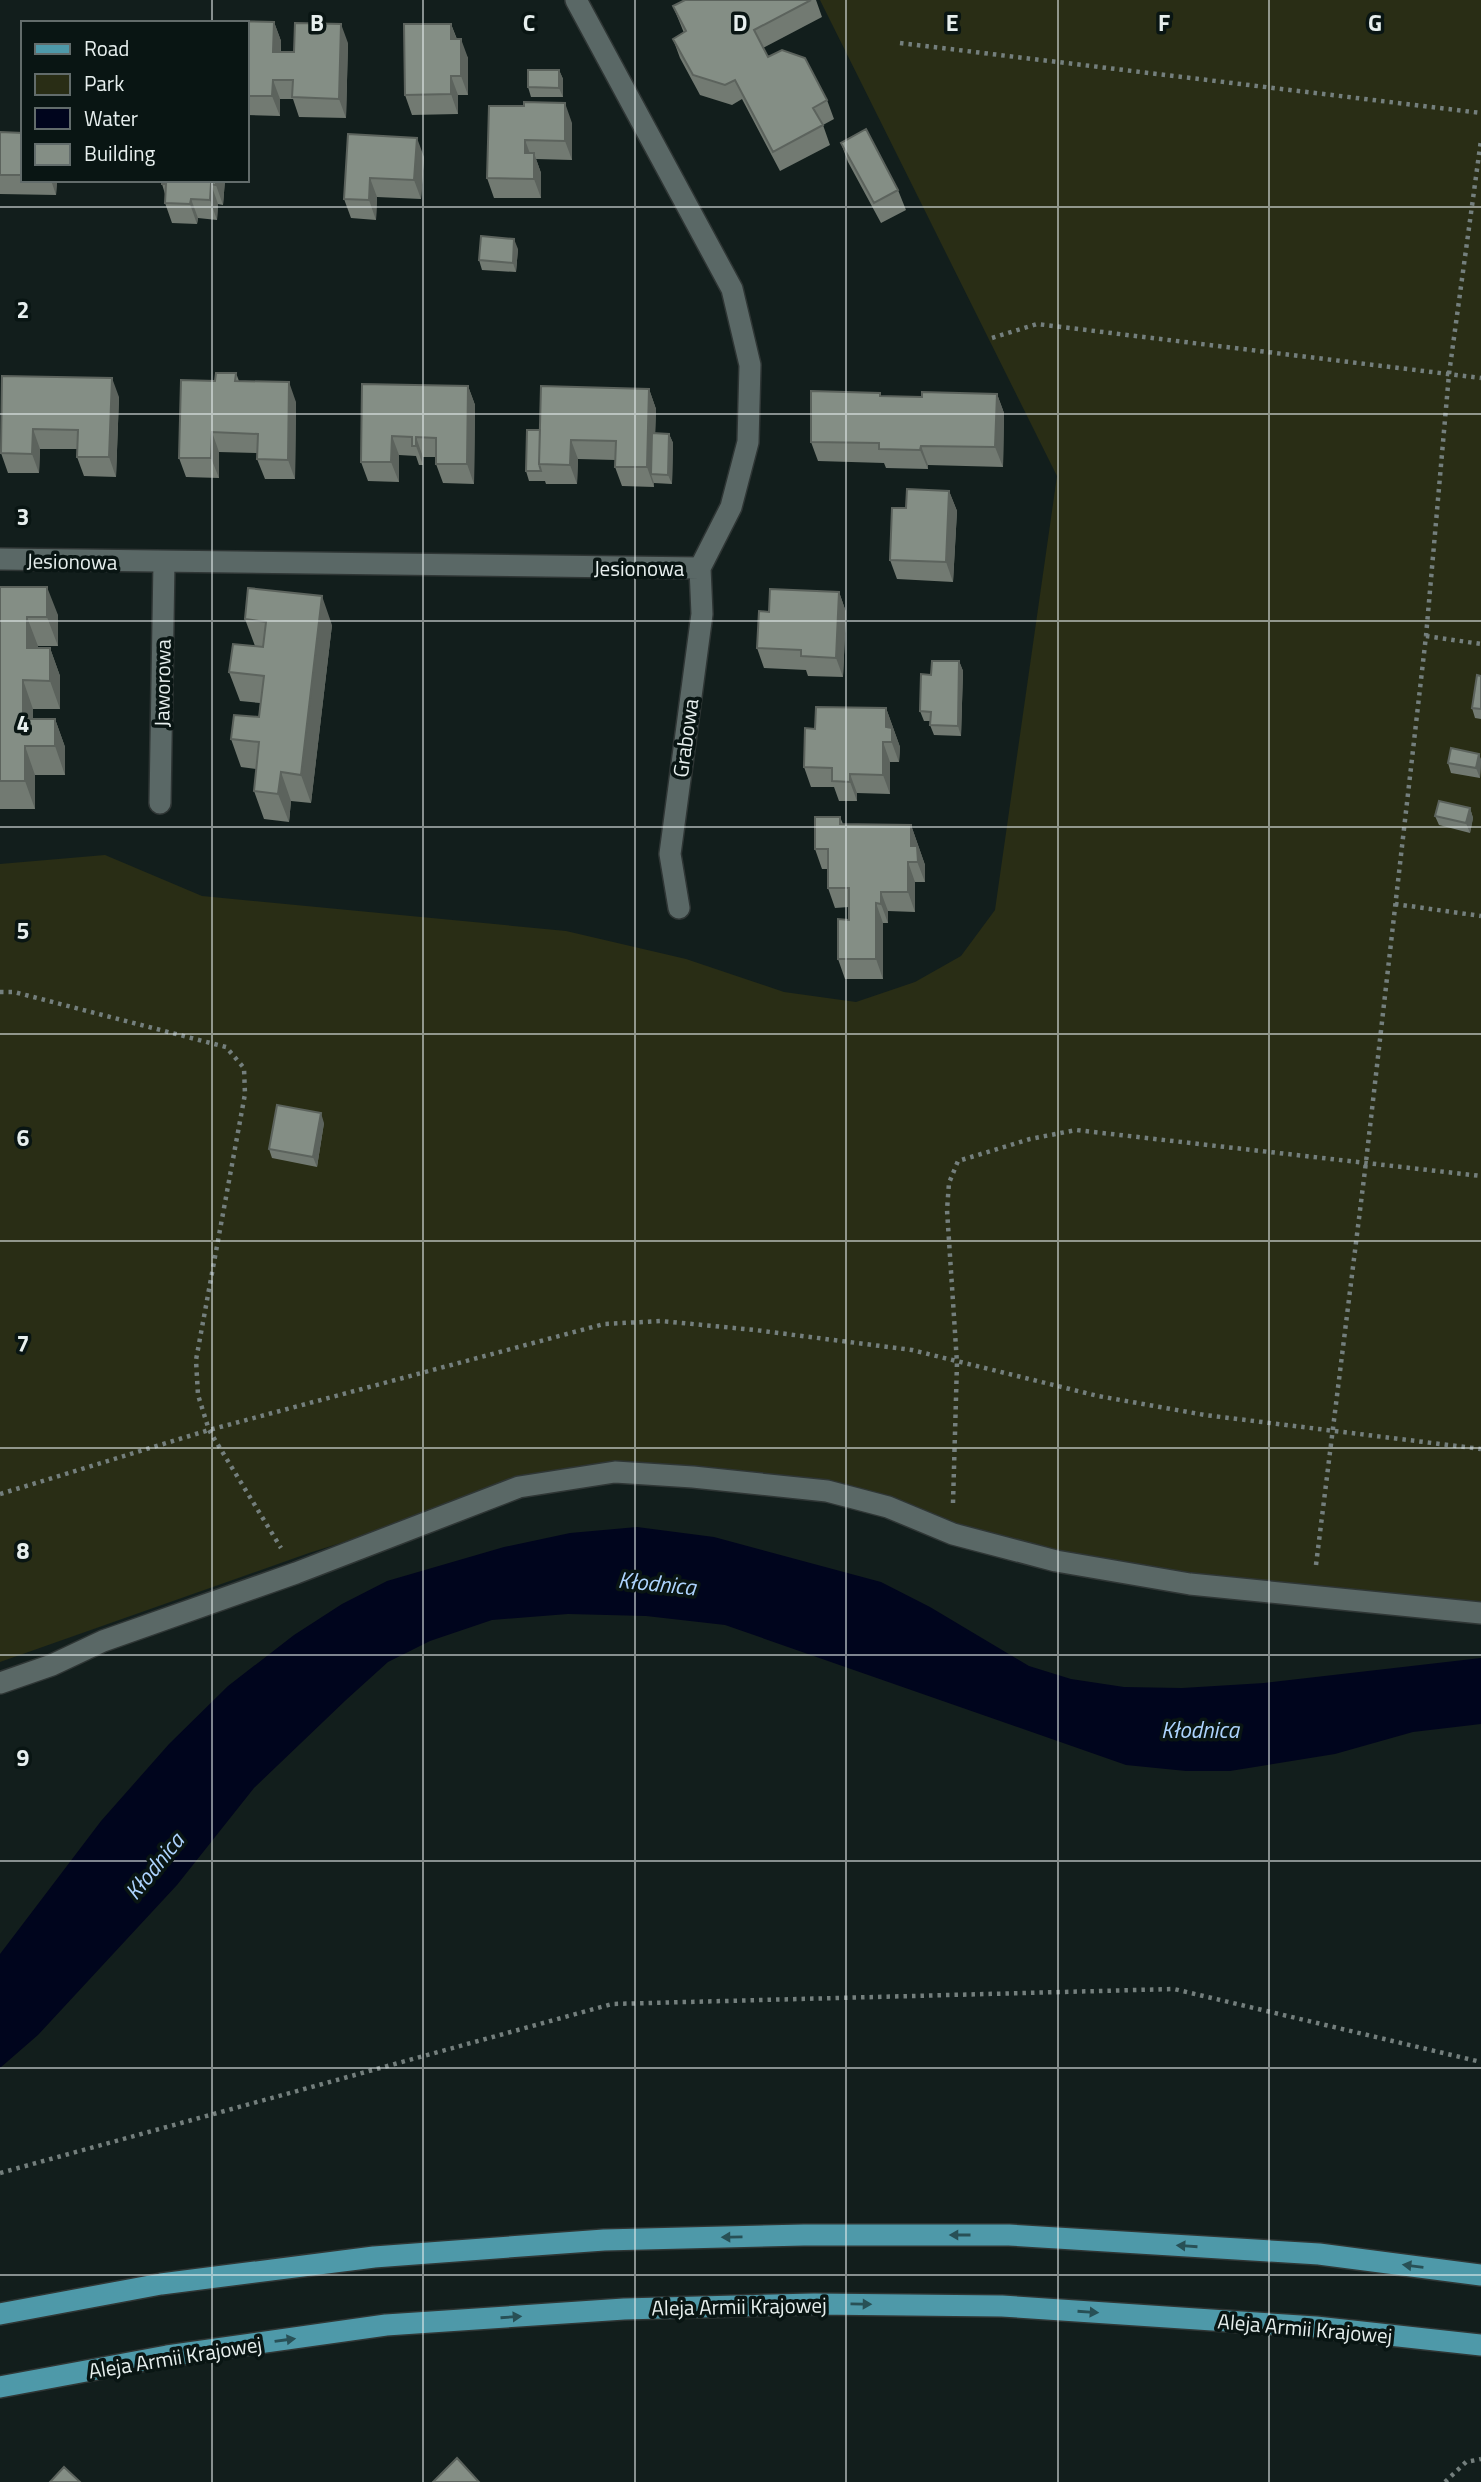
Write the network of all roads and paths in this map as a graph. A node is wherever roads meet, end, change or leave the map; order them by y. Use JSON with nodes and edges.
{"nodes":[{"id":1,"x":576,"y":0,"type":"edge"},
{"id":2,"x":900,"y":43,"type":"dead end"},
{"id":3,"x":1481,"y":113,"type":"edge"},
{"id":4,"x":1481,"y":140,"type":"edge"},
{"id":5,"x":992,"y":338,"type":"dead end"},
{"id":6,"x":1449,"y":374,"type":"junction"},
{"id":7,"x":1481,"y":378,"type":"edge"},
{"id":8,"x":0,"y":559,"type":"edge"},
{"id":9,"x":164,"y":562,"type":"junction"},
{"id":10,"x":700,"y":569,"type":"junction"},
{"id":11,"x":1426,"y":636,"type":"junction"},
{"id":12,"x":1481,"y":644,"type":"edge"},
{"id":13,"x":160,"y":803,"type":"dead end"},
{"id":14,"x":1395,"y":904,"type":"junction"},
{"id":15,"x":680,"y":908,"type":"dead end"},
{"id":16,"x":1481,"y":916,"type":"edge"},
{"id":17,"x":0,"y":992,"type":"edge"},
{"id":18,"x":1366,"y":1162,"type":"junction"},
{"id":19,"x":1481,"y":1176,"type":"edge"},
{"id":20,"x":957,"y":1363,"type":"junction"},
{"id":21,"x":209,"y":1430,"type":"junction"},
{"id":22,"x":1333,"y":1432,"type":"junction"},
{"id":23,"x":1481,"y":1449,"type":"edge"},
{"id":24,"x":0,"y":1494,"type":"edge"},
{"id":25,"x":953,"y":1534,"type":"junction"},
{"id":26,"x":296,"y":1573,"type":"junction"},
{"id":27,"x":1312,"y":1597,"type":"junction"},
{"id":28,"x":1481,"y":1613,"type":"edge"},
{"id":29,"x":0,"y":1683,"type":"edge"},
{"id":30,"x":1481,"y":2062,"type":"edge"},
{"id":31,"x":0,"y":2173,"type":"edge"},
{"id":32,"x":1481,"y":2275,"type":"edge"},
{"id":33,"x":0,"y":2314,"type":"edge"},
{"id":34,"x":1481,"y":2344,"type":"edge"},
{"id":35,"x":0,"y":2387,"type":"edge"},
{"id":36,"x":1481,"y":2459,"type":"edge"},
{"id":37,"x":1445,"y":2482,"type":"edge"}],
"edges":[{"from":1,"to":10,"type":"street","name":"Jesionowa"},
{"from":2,"to":3,"type":"path"},
{"from":4,"to":6,"type":"path"},
{"from":5,"to":6,"type":"path"},
{"from":6,"to":7,"type":"path"},
{"from":6,"to":11,"type":"path"},
{"from":8,"to":9,"type":"street","name":"Jesionowa"},
{"from":9,"to":10,"type":"street","name":"Jesionowa"},
{"from":9,"to":13,"type":"street","name":"Jaworowa"},
{"from":10,"to":15,"type":"street","name":"Grabowa"},
{"from":11,"to":12,"type":"path"},
{"from":11,"to":14,"type":"path"},
{"from":14,"to":16,"type":"path"},
{"from":14,"to":18,"type":"path"},
{"from":17,"to":21,"type":"path"},
{"from":18,"to":19,"type":"path"},
{"from":18,"to":20,"type":"path"},
{"from":18,"to":22,"type":"path"},
{"from":20,"to":21,"type":"path"},
{"from":20,"to":22,"type":"path"},
{"from":20,"to":25,"type":"path"},
{"from":21,"to":24,"type":"path"},
{"from":21,"to":26,"type":"path"},
{"from":22,"to":23,"type":"path"},
{"from":22,"to":27,"type":"path"},
{"from":25,"to":26,"type":"street"},
{"from":25,"to":27,"type":"street"},
{"from":26,"to":29,"type":"street"},
{"from":27,"to":28,"type":"street"},
{"from":30,"to":31,"type":"path"},
{"from":32,"to":33,"type":"main road","one_way":true},
{"from":35,"to":34,"type":"main road","name":"Aleja Armii Krajowej","one_way":true},
{"from":36,"to":37,"type":"path"}]}
